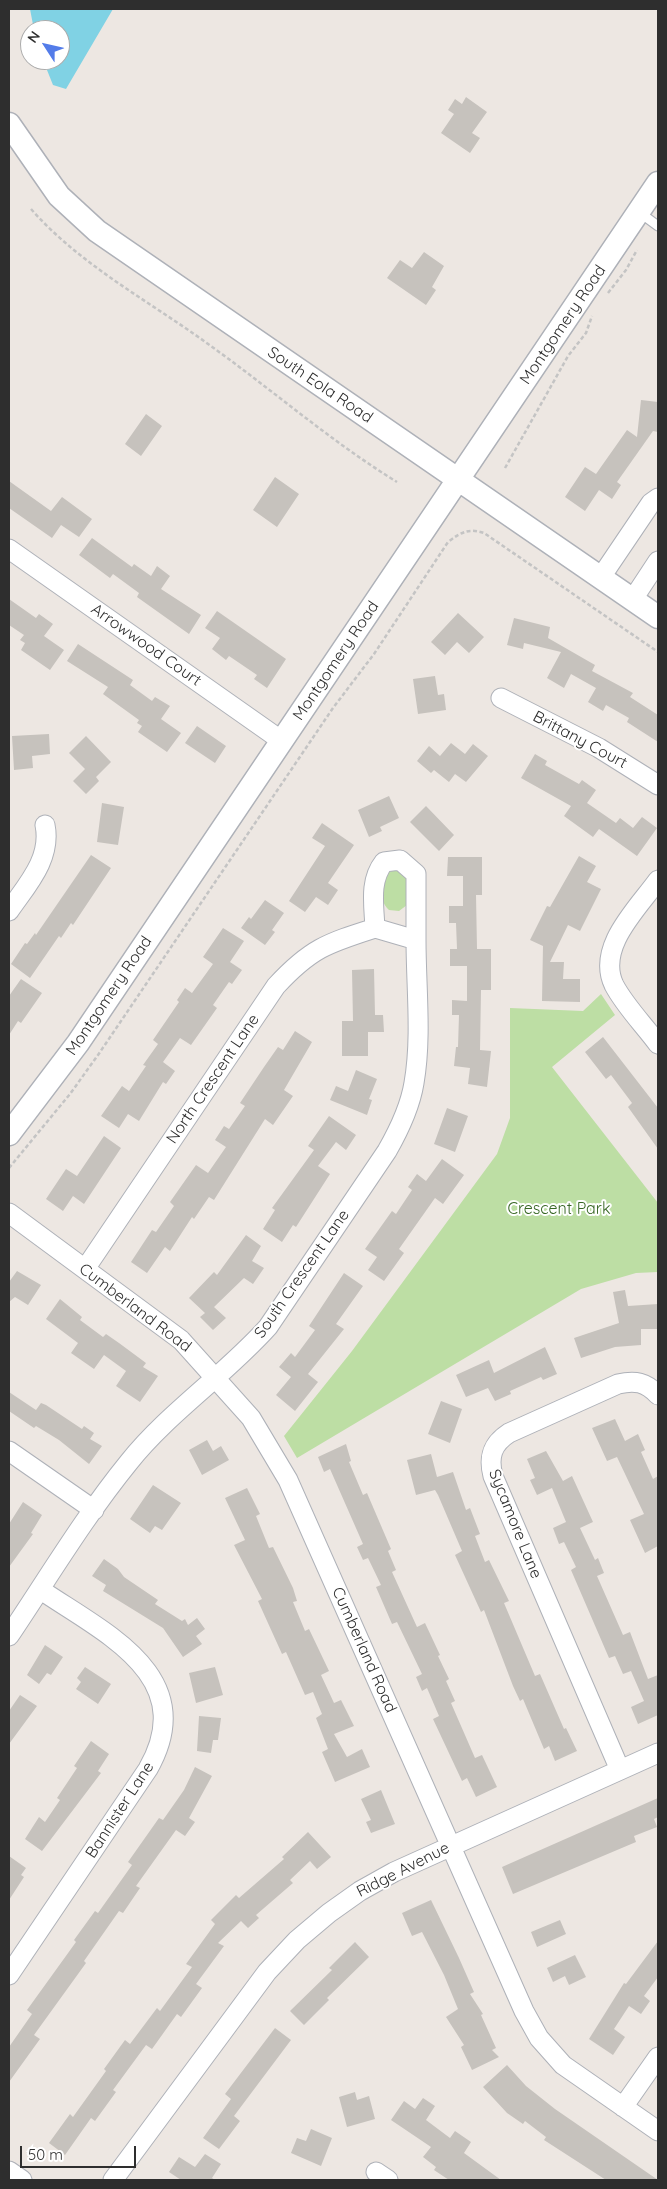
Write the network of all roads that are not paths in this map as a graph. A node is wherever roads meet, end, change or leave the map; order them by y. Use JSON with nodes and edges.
{"nodes":[{"id":1,"x":9,"y":124,"type":"edge"},
{"id":2,"x":658,"y":183,"type":"edge"},
{"id":3,"x":639,"y":212,"type":"junction"},
{"id":4,"x":658,"y":226,"type":"edge"},
{"id":5,"x":458,"y":480,"type":"junction"},
{"id":6,"x":658,"y":498,"type":"edge"},
{"id":7,"x":9,"y":549,"type":"edge"},
{"id":8,"x":658,"y":560,"type":"edge"},
{"id":9,"x":601,"y":577,"type":"junction"},
{"id":10,"x":632,"y":599,"type":"junction"},
{"id":11,"x":658,"y":618,"type":"edge"},
{"id":12,"x":501,"y":698,"type":"dead end"},
{"id":13,"x":282,"y":741,"type":"junction"},
{"id":14,"x":658,"y":784,"type":"edge"},
{"id":15,"x":45,"y":826,"type":"dead end"},
{"id":16,"x":658,"y":880,"type":"edge"},
{"id":17,"x":9,"y":911,"type":"edge"},
{"id":18,"x":375,"y":928,"type":"junction"},
{"id":19,"x":416,"y":940,"type":"junction"},
{"id":20,"x":658,"y":1044,"type":"edge"},
{"id":21,"x":9,"y":1134,"type":"edge"},
{"id":22,"x":9,"y":1213,"type":"edge"},
{"id":23,"x":85,"y":1269,"type":"junction"},
{"id":24,"x":217,"y":1378,"type":"junction"},
{"id":25,"x":658,"y":1395,"type":"edge"},
{"id":26,"x":9,"y":1451,"type":"edge"},
{"id":27,"x":94,"y":1510,"type":"junction"},
{"id":28,"x":40,"y":1590,"type":"junction"},
{"id":29,"x":9,"y":1636,"type":"edge"},
{"id":30,"x":658,"y":1753,"type":"edge"},
{"id":31,"x":620,"y":1770,"type":"junction"},
{"id":32,"x":451,"y":1846,"type":"junction"},
{"id":33,"x":9,"y":1975,"type":"edge"},
{"id":34,"x":658,"y":2057,"type":"edge"},
{"id":35,"x":623,"y":2107,"type":"junction"},
{"id":36,"x":658,"y":2131,"type":"edge"},
{"id":37,"x":9,"y":2171,"type":"edge"},
{"id":38,"x":22,"y":2180,"type":"edge"},
{"id":39,"x":113,"y":2180,"type":"edge"}],
"edges":[{"from":1,"to":5,"type":"street","name":"South Eola Road"},
{"from":2,"to":3,"type":"street","name":"Montgomery Road"},
{"from":3,"to":4,"type":"lane"},
{"from":3,"to":5,"type":"street","name":"Montgomery Road"},
{"from":5,"to":9,"type":"street","name":"South Eola Road"},
{"from":5,"to":13,"type":"street","name":"Montgomery Road"},
{"from":6,"to":9,"type":"street"},
{"from":7,"to":13,"type":"street","name":"Arrowwood Court"},
{"from":8,"to":10,"type":"street"},
{"from":9,"to":10,"type":"street","name":"South Eola Road"},
{"from":10,"to":11,"type":"street","name":"South Eola Road"},
{"from":12,"to":14,"type":"street","name":"Brittany Court"},
{"from":13,"to":21,"type":"street","name":"Montgomery Road"},
{"from":15,"to":17,"type":"street"},
{"from":16,"to":20,"type":"street"},
{"from":18,"to":19,"type":"street"},
{"from":18,"to":19,"type":"street","name":"South Crescent Lane"},
{"from":18,"to":23,"type":"street","name":"North Crescent Lane"},
{"from":19,"to":24,"type":"street","name":"South Crescent Lane"},
{"from":22,"to":23,"type":"street","name":"Cumberland Road"},
{"from":23,"to":24,"type":"street","name":"Cumberland Road"},
{"from":24,"to":27,"type":"street","name":"South Crescent Lane"},
{"from":24,"to":32,"type":"street","name":"Cumberland Road"},
{"from":25,"to":31,"type":"street","name":"Sycamore Lane"},
{"from":26,"to":27,"type":"street"},
{"from":27,"to":28,"type":"street","name":"South Crescent Lane"},
{"from":28,"to":29,"type":"street","name":"South Crescent Lane"},
{"from":28,"to":33,"type":"street","name":"Bannister Lane"},
{"from":30,"to":31,"type":"street","name":"Ridge Avenue"},
{"from":31,"to":32,"type":"street","name":"Ridge Avenue"},
{"from":32,"to":35,"type":"street","name":"Cumberland Road"},
{"from":32,"to":39,"type":"street","name":"Ridge Avenue"},
{"from":34,"to":35,"type":"street"},
{"from":35,"to":36,"type":"street","name":"Cumberland Road"},
{"from":37,"to":38,"type":"street"}]}
